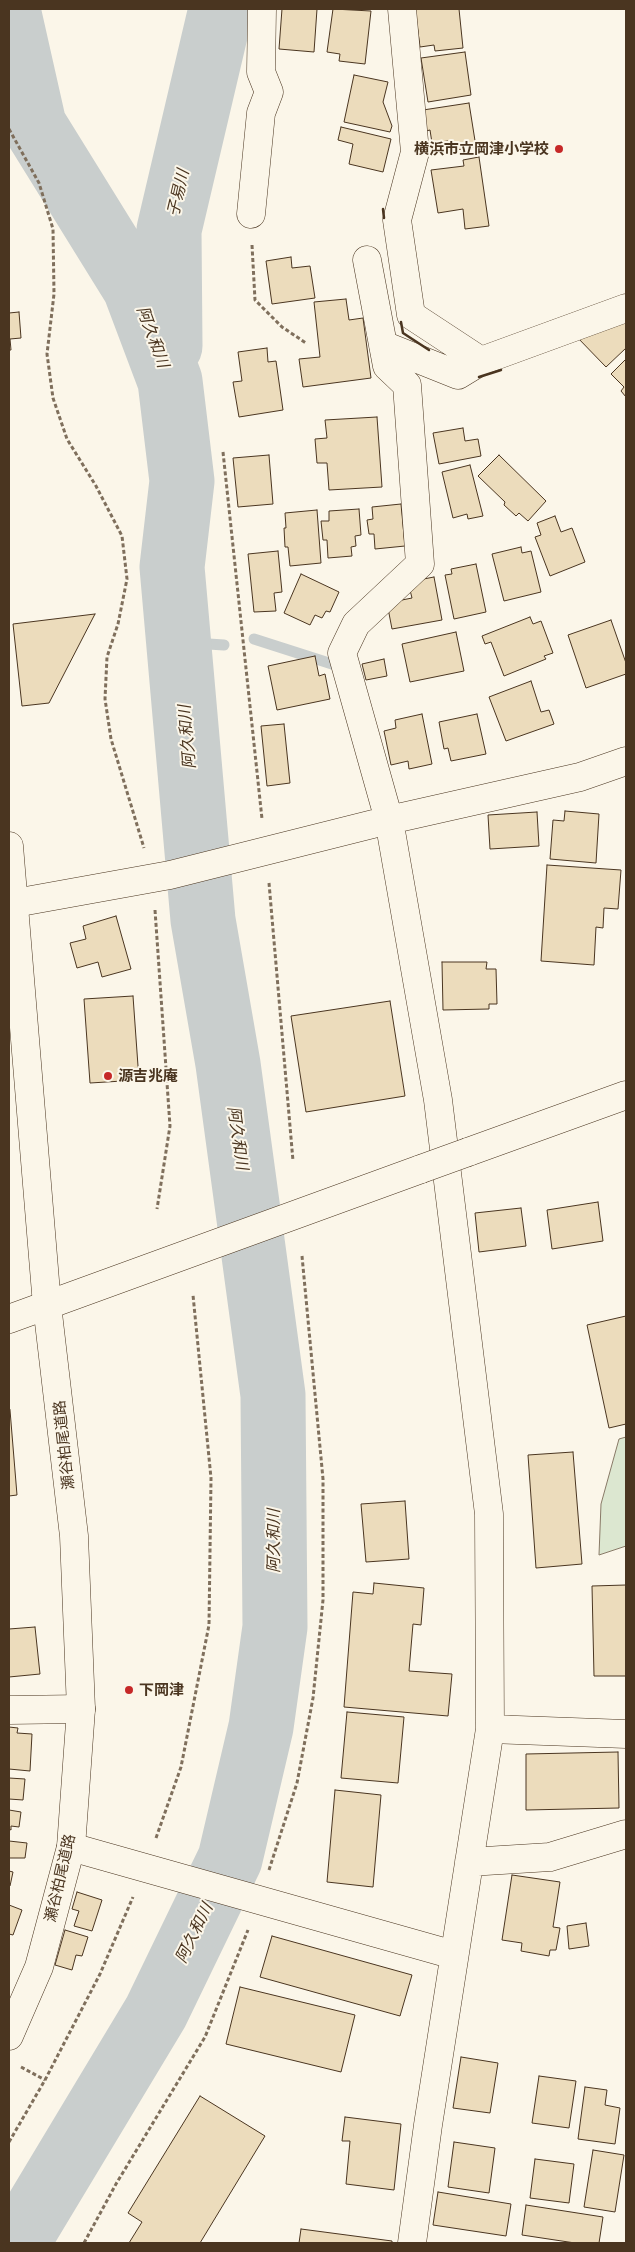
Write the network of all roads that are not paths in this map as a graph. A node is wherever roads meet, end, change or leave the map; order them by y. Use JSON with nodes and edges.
{"nodes":[{"id":1,"x":262,"y":9,"type":"edge"},
{"id":2,"x":402,"y":9,"type":"edge"},
{"id":3,"x":251,"y":214,"type":"road end"},
{"id":4,"x":367,"y":260,"type":"dead end"},
{"id":5,"x":626,"y":308,"type":"edge"},
{"id":6,"x":383,"y":345,"type":"junction"},
{"id":7,"x":481,"y":361,"type":"junction"},
{"id":8,"x":626,"y":761,"type":"edge"},
{"id":9,"x":389,"y":820,"type":"junction"},
{"id":10,"x":9,"y":846,"type":"edge"},
{"id":11,"x":15,"y":903,"type":"junction"},
{"id":12,"x":14,"y":987,"type":"edge"},
{"id":13,"x":626,"y":1095,"type":"edge"},
{"id":14,"x":47,"y":1305,"type":"junction"},
{"id":15,"x":9,"y":1319,"type":"edge"},
{"id":16,"x":81,"y":1709,"type":"junction"},
{"id":17,"x":9,"y":1710,"type":"edge"},
{"id":18,"x":490,"y":1729,"type":"junction"},
{"id":19,"x":626,"y":1734,"type":"edge"},
{"id":20,"x":626,"y":1834,"type":"edge"},
{"id":21,"x":70,"y":1847,"type":"junction"},
{"id":22,"x":469,"y":1862,"type":"junction"},
{"id":23,"x":454,"y":1955,"type":"junction"},
{"id":24,"x":9,"y":2036,"type":"edge"},
{"id":25,"x":412,"y":2243,"type":"edge"}],
"edges":[{"from":1,"to":3,"type":"street"},
{"from":2,"to":7,"type":"street"},
{"from":4,"to":6,"type":"street"},
{"from":5,"to":7,"type":"street"},
{"from":6,"to":7,"type":"street"},
{"from":6,"to":9,"type":"street"},
{"from":8,"to":9,"type":"street"},
{"from":9,"to":11,"type":"street"},
{"from":9,"to":18,"type":"street"},
{"from":10,"to":11,"type":"street","name":"瀬谷柏尾道路"},
{"from":11,"to":12,"type":"street","name":"瀬谷柏尾道路"},
{"from":12,"to":14,"type":"street","name":"瀬谷柏尾道路"},
{"from":13,"to":14,"type":"street","bridge":true},
{"from":14,"to":15,"type":"street"},
{"from":14,"to":16,"type":"street","name":"瀬谷柏尾道路"},
{"from":16,"to":17,"type":"street"},
{"from":16,"to":21,"type":"street","name":"瀬谷柏尾道路"},
{"from":18,"to":19,"type":"street"},
{"from":18,"to":22,"type":"street"},
{"from":20,"to":22,"type":"street"},
{"from":21,"to":23,"type":"street"},
{"from":21,"to":24,"type":"street","name":"瀬谷柏尾道路"},
{"from":22,"to":23,"type":"street"},
{"from":23,"to":25,"type":"street"}]}
